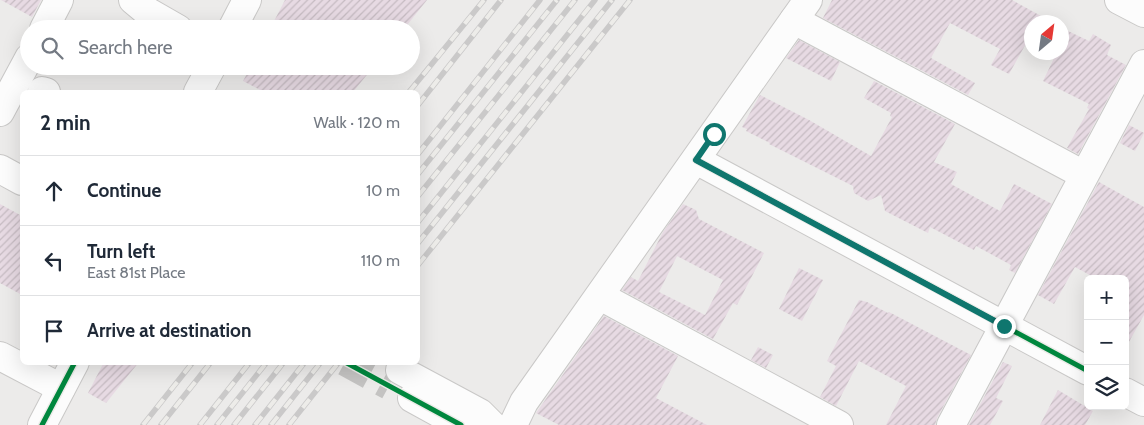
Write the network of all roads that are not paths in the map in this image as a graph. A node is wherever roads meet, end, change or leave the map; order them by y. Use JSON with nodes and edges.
{"nodes":[{"id":1,"x":59,"y":0,"type":"edge"},
{"id":2,"x":133,"y":0,"type":"edge"},
{"id":3,"x":247,"y":0,"type":"edge"},
{"id":4,"x":1119,"y":0,"type":"edge"},
{"id":5,"x":801,"y":10,"type":"edge"},
{"id":6,"x":1144,"y":14,"type":"edge"},
{"id":7,"x":49,"y":20,"type":"edge"},
{"id":8,"x":162,"y":20,"type":"edge"},
{"id":9,"x":237,"y":20,"type":"edge"},
{"id":10,"x":1144,"y":64,"type":"edge"},
{"id":11,"x":20,"y":75,"type":"edge"},
{"id":12,"x":207,"y":75,"type":"edge"},
{"id":13,"x":199,"y":90,"type":"edge"},
{"id":14,"x":0,"y":112,"type":"edge"},
{"id":15,"x":696,"y":160,"type":"junction"},
{"id":16,"x":0,"y":169,"type":"edge"},
{"id":17,"x":1084,"y":175,"type":"junction"},
{"id":18,"x":20,"y":180,"type":"edge"},
{"id":19,"x":600,"y":296,"type":"junction"},
{"id":20,"x":1004,"y":326,"type":"junction"},
{"id":21,"x":0,"y":356,"type":"edge"},
{"id":22,"x":74,"y":365,"type":"edge"},
{"id":23,"x":1084,"y":370,"type":"edge"},
{"id":24,"x":62,"y":388,"type":"junction"},
{"id":25,"x":1129,"y":394,"type":"edge"},
{"id":26,"x":1144,"y":402,"type":"edge"},
{"id":27,"x":42,"y":425,"type":"edge"},
{"id":28,"x":461,"y":425,"type":"edge"},
{"id":29,"x":492,"y":425,"type":"edge"},
{"id":30,"x":514,"y":425,"type":"edge"},
{"id":31,"x":839,"y":425,"type":"edge"},
{"id":32,"x":951,"y":425,"type":"edge"}],
"edges":[{"from":1,"to":7,"type":"street"},
{"from":2,"to":8,"type":"street"},
{"from":3,"to":9,"type":"street"},
{"from":4,"to":6,"type":"street"},
{"from":5,"to":15,"type":"street"},
{"from":5,"to":17,"type":"street"},
{"from":10,"to":17,"type":"street"},
{"from":11,"to":14,"type":"street"},
{"from":12,"to":13,"type":"street"},
{"from":15,"to":19,"type":"street"},
{"from":15,"to":20,"type":"street"},
{"from":16,"to":18,"type":"street"},
{"from":17,"to":20,"type":"street"},
{"from":19,"to":30,"type":"street"},
{"from":19,"to":31,"type":"street"},
{"from":20,"to":23,"type":"street"},
{"from":20,"to":32,"type":"street"},
{"from":21,"to":24,"type":"street"},
{"from":22,"to":24,"type":"street"},
{"from":24,"to":27,"type":"street"},
{"from":25,"to":26,"type":"street"},
{"from":28,"to":29,"type":"street"}]}
